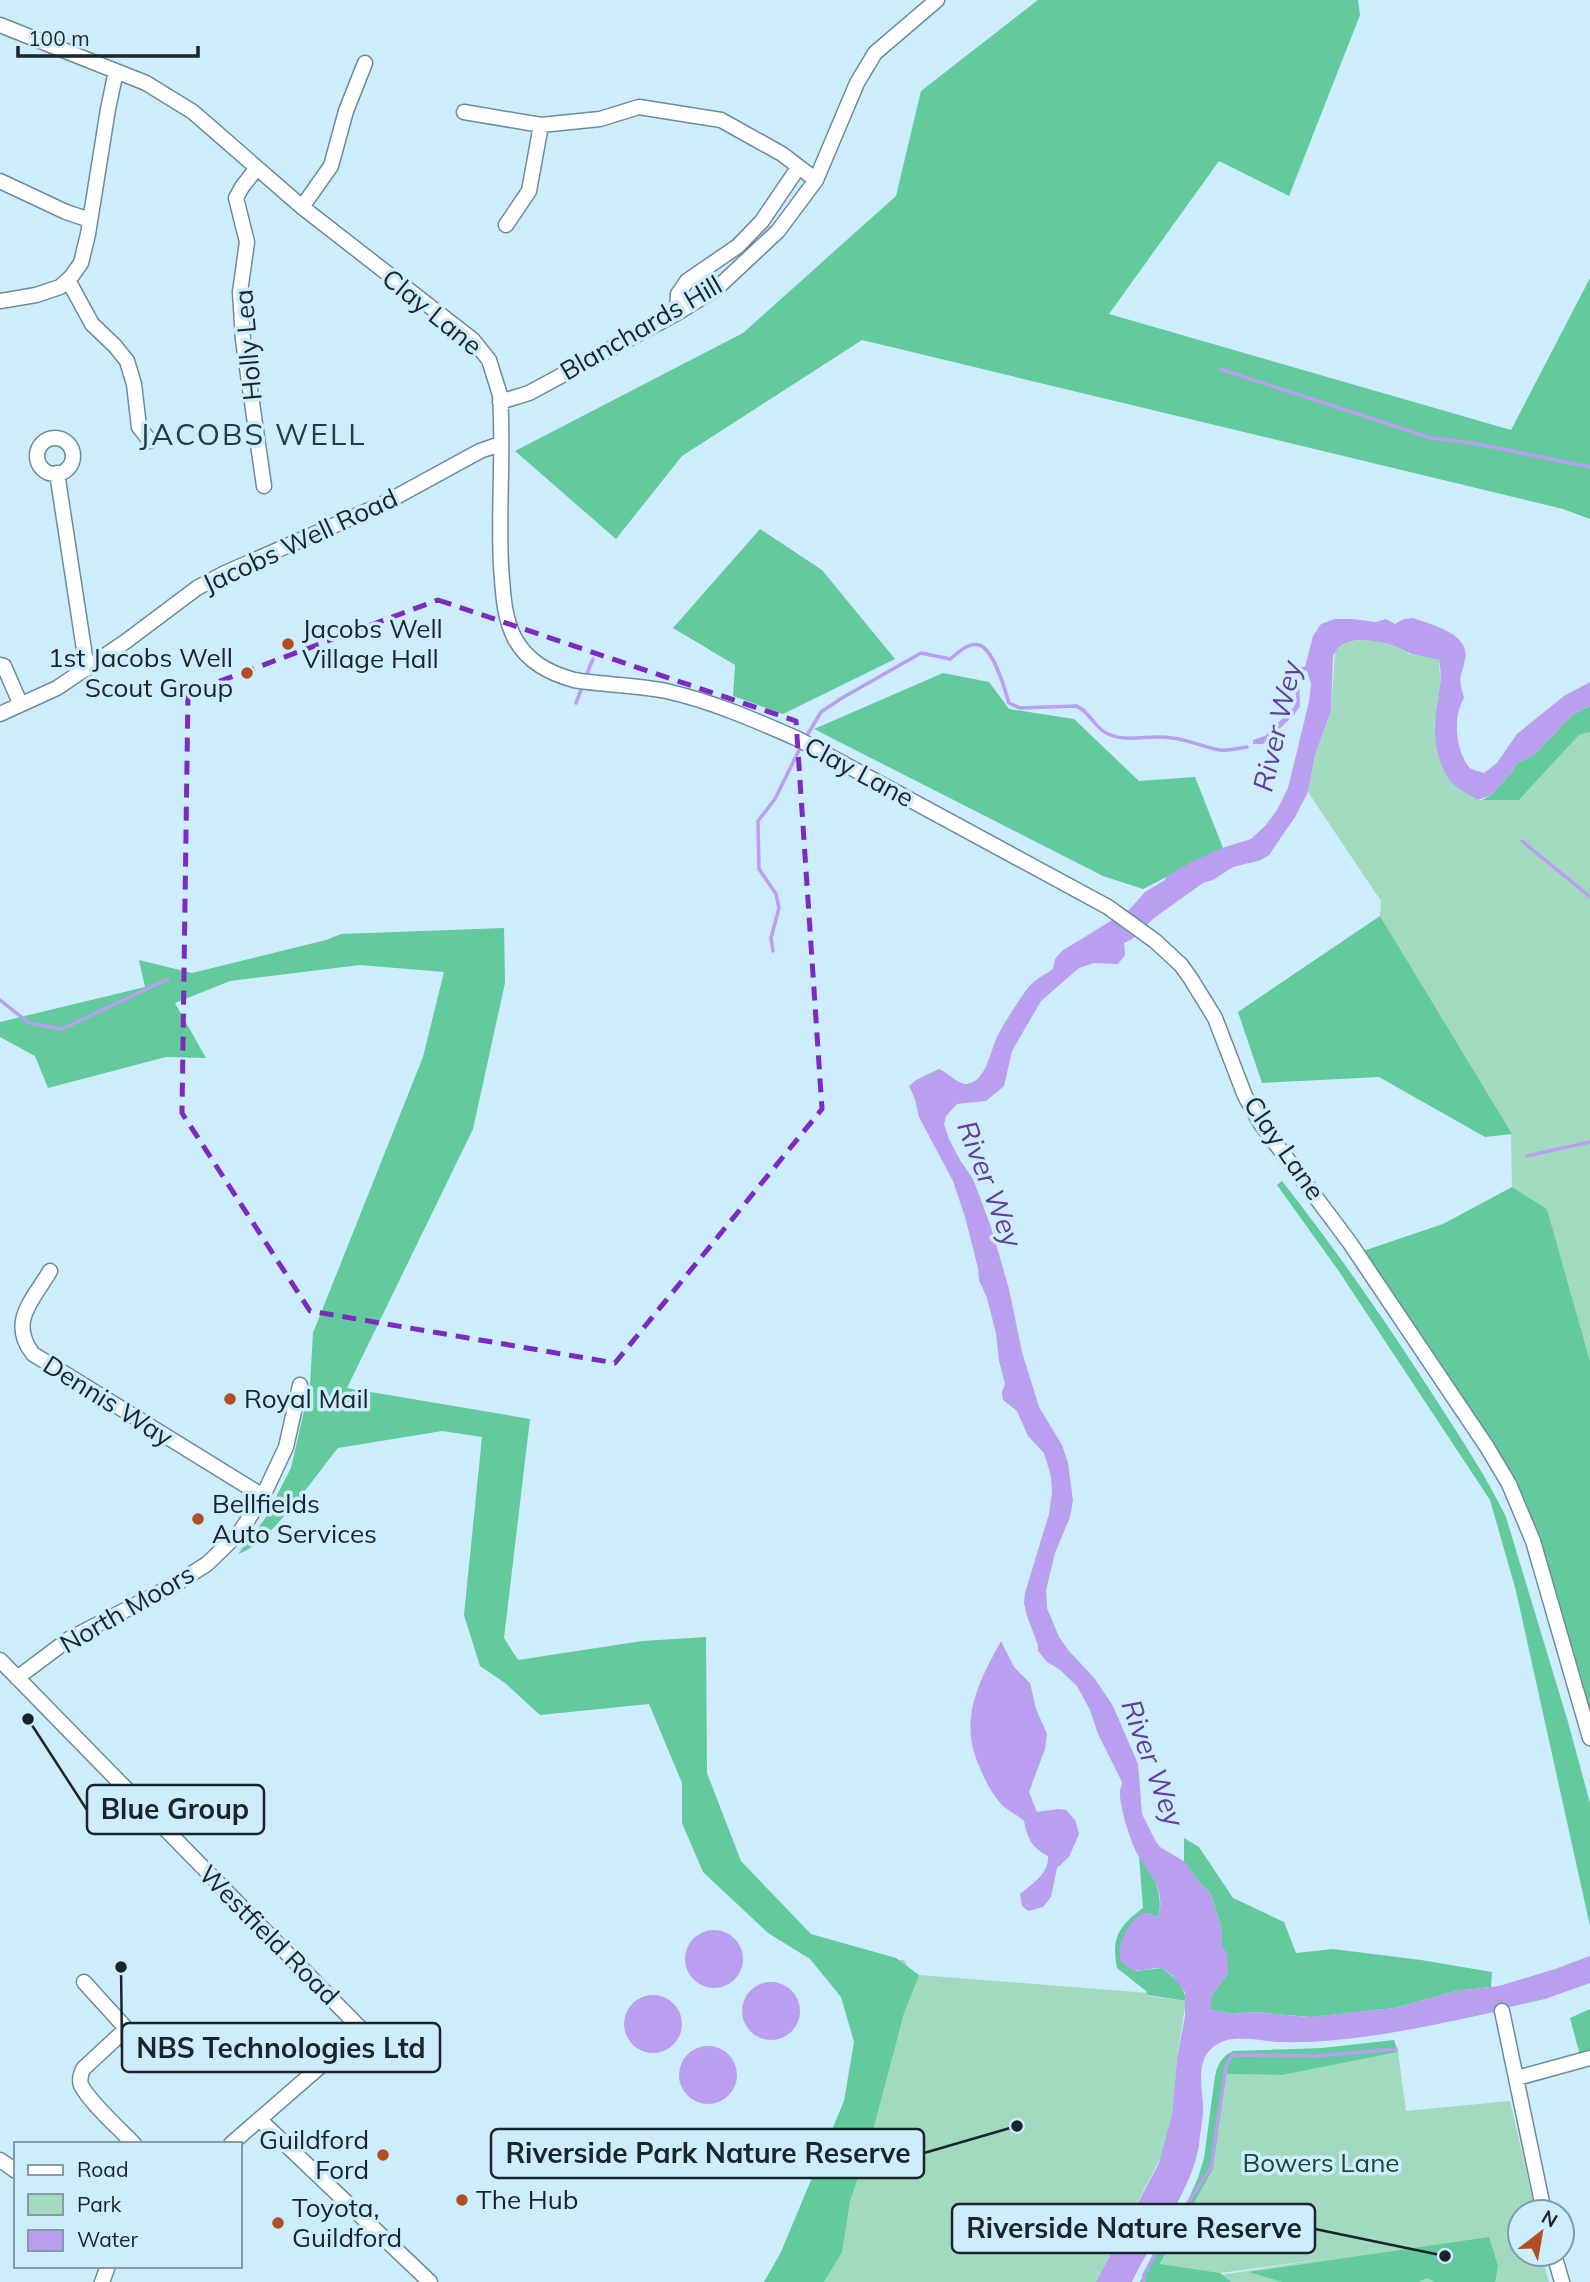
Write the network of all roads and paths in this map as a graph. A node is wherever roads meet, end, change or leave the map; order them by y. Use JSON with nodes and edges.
{"nodes":[{"id":1,"x":937,"y":0,"type":"edge"},
{"id":2,"x":0,"y":25,"type":"edge"},
{"id":3,"x":365,"y":64,"type":"dead end"},
{"id":4,"x":116,"y":71,"type":"junction"},
{"id":5,"x":464,"y":112,"type":"dead end"},
{"id":6,"x":541,"y":125,"type":"junction"},
{"id":7,"x":798,"y":168,"type":"junction"},
{"id":8,"x":256,"y":169,"type":"junction"},
{"id":9,"x":816,"y":180,"type":"junction"},
{"id":10,"x":0,"y":181,"type":"edge"},
{"id":11,"x":302,"y":207,"type":"junction"},
{"id":12,"x":90,"y":220,"type":"junction"},
{"id":13,"x":506,"y":225,"type":"dead end"},
{"id":14,"x":68,"y":280,"type":"junction"},
{"id":15,"x":0,"y":302,"type":"edge"},
{"id":16,"x":677,"y":313,"type":"junction"},
{"id":17,"x":500,"y":402,"type":"junction"},
{"id":18,"x":150,"y":441,"type":"dead end"},
{"id":19,"x":500,"y":444,"type":"junction"},
{"id":20,"x":57,"y":473,"type":"dead end"},
{"id":21,"x":264,"y":486,"type":"dead end"},
{"id":22,"x":0,"y":664,"type":"edge"},
{"id":23,"x":87,"y":669,"type":"junction"},
{"id":24,"x":20,"y":704,"type":"junction"},
{"id":25,"x":0,"y":714,"type":"edge"},
{"id":26,"x":50,"y":1271,"type":"dead end"},
{"id":27,"x":300,"y":1385,"type":"dead end"},
{"id":28,"x":263,"y":1496,"type":"junction"},
{"id":29,"x":0,"y":1660,"type":"edge"},
{"id":30,"x":17,"y":1678,"type":"junction"},
{"id":31,"x":1590,"y":1738,"type":"edge"},
{"id":32,"x":83,"y":1982,"type":"dead end"},
{"id":33,"x":1502,"y":2011,"type":"dead end"},
{"id":34,"x":126,"y":2029,"type":"junction"},
{"id":35,"x":153,"y":2058,"type":"dead end"},
{"id":36,"x":1590,"y":2059,"type":"edge"},
{"id":37,"x":1517,"y":2078,"type":"junction"},
{"id":38,"x":260,"y":2120,"type":"junction"},
{"id":39,"x":132,"y":2142,"type":"edge"},
{"id":40,"x":233,"y":2142,"type":"edge"},
{"id":41,"x":1541,"y":2198,"type":"edge"},
{"id":42,"x":430,"y":2282,"type":"edge"}],
"edges":[{"from":1,"to":9,"type":"street","name":"Blanchards Hill"},
{"from":2,"to":4,"type":"street","name":"Clay Lane"},
{"from":3,"to":11,"type":"street"},
{"from":4,"to":8,"type":"street","name":"Clay Lane"},
{"from":4,"to":12,"type":"street"},
{"from":5,"to":6,"type":"street"},
{"from":6,"to":7,"type":"street"},
{"from":6,"to":13,"type":"street"},
{"from":7,"to":9,"type":"street"},
{"from":7,"to":16,"type":"street"},
{"from":8,"to":11,"type":"street","name":"Clay Lane"},
{"from":8,"to":21,"type":"street","name":"Holly Lea"},
{"from":9,"to":16,"type":"street","name":"Blanchards Hill"},
{"from":10,"to":12,"type":"street"},
{"from":11,"to":17,"type":"street","name":"Clay Lane"},
{"from":12,"to":14,"type":"street"},
{"from":14,"to":15,"type":"street"},
{"from":14,"to":18,"type":"street"},
{"from":16,"to":17,"type":"street","name":"Blanchards Hill"},
{"from":17,"to":19,"type":"street","name":"Clay Lane"},
{"from":19,"to":23,"type":"street","name":"Jacobs Well Road"},
{"from":19,"to":31,"type":"street","name":"Clay Lane"},
{"from":20,"to":23,"type":"street"},
{"from":22,"to":24,"type":"street"},
{"from":23,"to":24,"type":"street","name":"Jacobs Well Road"},
{"from":24,"to":25,"type":"street","name":"Jacobs Well Road"},
{"from":26,"to":28,"type":"street","name":"Dennis Way"},
{"from":27,"to":28,"type":"street","name":"North Moors"},
{"from":28,"to":30,"type":"street","name":"North Moors"},
{"from":29,"to":30,"type":"street","name":"Westfield Road"},
{"from":30,"to":38,"type":"street","name":"Westfield Road"},
{"from":32,"to":34,"type":"street"},
{"from":33,"to":37,"type":"street"},
{"from":34,"to":35,"type":"street"},
{"from":34,"to":39,"type":"street"},
{"from":36,"to":37,"type":"street"},
{"from":37,"to":41,"type":"street"},
{"from":38,"to":40,"type":"street"},
{"from":38,"to":42,"type":"street"}]}
